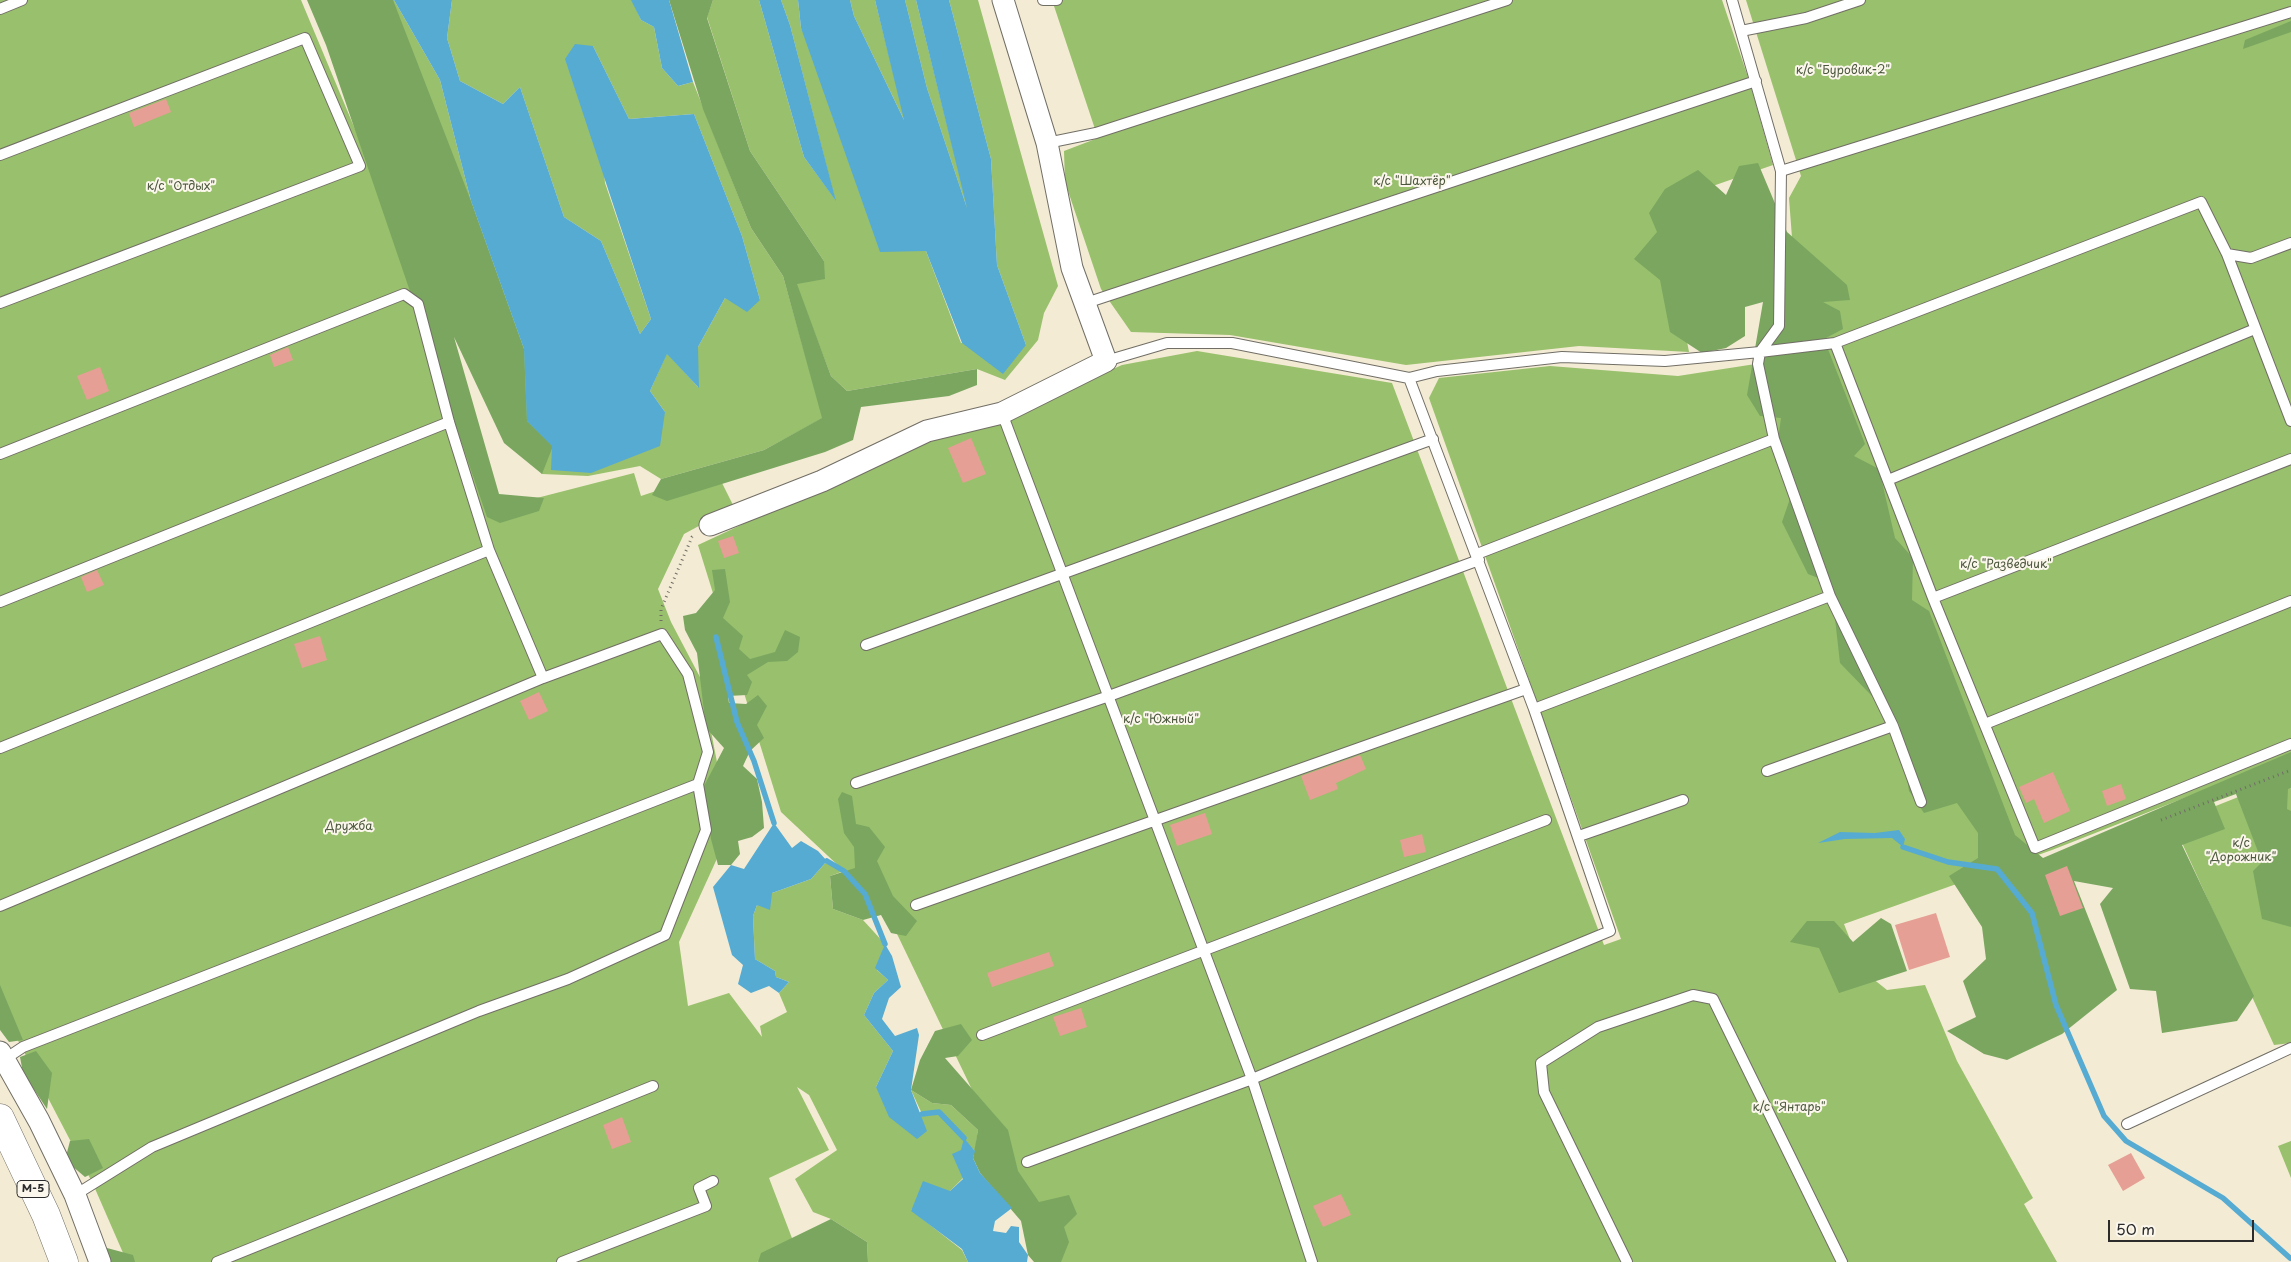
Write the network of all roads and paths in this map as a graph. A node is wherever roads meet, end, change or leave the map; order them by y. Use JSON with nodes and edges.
{"nodes":[{"id":1,"x":22,"y":0,"type":"edge"},
{"id":2,"x":1003,"y":0,"type":"edge"},
{"id":3,"x":1043,"y":0,"type":"edge"},
{"id":4,"x":1057,"y":0,"type":"edge"},
{"id":5,"x":1507,"y":0,"type":"edge"},
{"id":6,"x":1732,"y":0,"type":"edge"},
{"id":7,"x":1860,"y":0,"type":"edge"},
{"id":8,"x":0,"y":9,"type":"edge"},
{"id":9,"x":2291,"y":12,"type":"edge"},
{"id":10,"x":1741,"y":31,"type":"junction"},
{"id":11,"x":1756,"y":81,"type":"junction"},
{"id":12,"x":1047,"y":143,"type":"junction"},
{"id":13,"x":0,"y":155,"type":"edge"},
{"id":14,"x":1781,"y":171,"type":"junction"},
{"id":15,"x":2291,"y":243,"type":"edge"},
{"id":16,"x":2227,"y":254,"type":"junction"},
{"id":17,"x":0,"y":303,"type":"edge"},
{"id":18,"x":1086,"y":303,"type":"junction"},
{"id":19,"x":2255,"y":329,"type":"junction"},
{"id":20,"x":1835,"y":343,"type":"junction"},
{"id":21,"x":1760,"y":352,"type":"junction"},
{"id":22,"x":1106,"y":361,"type":"junction"},
{"id":23,"x":1409,"y":378,"type":"junction"},
{"id":24,"x":1002,"y":412,"type":"junction"},
{"id":25,"x":2291,"y":421,"type":"edge"},
{"id":26,"x":448,"y":422,"type":"junction"},
{"id":27,"x":1774,"y":438,"type":"junction"},
{"id":28,"x":1433,"y":439,"type":"junction"},
{"id":29,"x":0,"y":454,"type":"edge"},
{"id":30,"x":2291,"y":459,"type":"edge"},
{"id":31,"x":1888,"y":480,"type":"junction"},
{"id":32,"x":710,"y":525,"type":"joint"},
{"id":33,"x":488,"y":550,"type":"junction"},
{"id":34,"x":1478,"y":557,"type":"junction"},
{"id":35,"x":1062,"y":573,"type":"junction"},
{"id":36,"x":1830,"y":596,"type":"junction"},
{"id":37,"x":1933,"y":598,"type":"junction"},
{"id":38,"x":2291,"y":601,"type":"edge"},
{"id":39,"x":0,"y":602,"type":"edge"},
{"id":40,"x":662,"y":634,"type":"junction"},
{"id":41,"x":866,"y":645,"type":"dead end"},
{"id":42,"x":543,"y":678,"type":"junction"},
{"id":43,"x":1526,"y":688,"type":"junction"},
{"id":44,"x":1109,"y":696,"type":"junction"},
{"id":45,"x":1534,"y":709,"type":"junction"},
{"id":46,"x":1985,"y":724,"type":"junction"},
{"id":47,"x":1893,"y":726,"type":"junction"},
{"id":48,"x":2291,"y":744,"type":"edge"},
{"id":49,"x":0,"y":748,"type":"edge"},
{"id":50,"x":2291,"y":770,"type":"edge"},
{"id":51,"x":1767,"y":771,"type":"dead end"},
{"id":52,"x":856,"y":783,"type":"dead end"},
{"id":53,"x":698,"y":784,"type":"junction"},
{"id":54,"x":1683,"y":800,"type":"dead end"},
{"id":55,"x":1920,"y":802,"type":"dead end"},
{"id":56,"x":1155,"y":819,"type":"junction"},
{"id":57,"x":1546,"y":820,"type":"dead end"},
{"id":58,"x":2161,"y":820,"type":"dead end"},
{"id":59,"x":1579,"y":836,"type":"junction"},
{"id":60,"x":916,"y":905,"type":"dead end"},
{"id":61,"x":0,"y":906,"type":"edge"},
{"id":62,"x":1204,"y":951,"type":"junction"},
{"id":63,"x":982,"y":1035,"type":"dead end"},
{"id":64,"x":2291,"y":1048,"type":"edge"},
{"id":65,"x":3,"y":1055,"type":"edge"},
{"id":66,"x":1252,"y":1079,"type":"junction"},
{"id":67,"x":653,"y":1086,"type":"dead end"},
{"id":68,"x":0,"y":1118,"type":"edge"},
{"id":69,"x":2127,"y":1124,"type":"dead end"},
{"id":70,"x":1027,"y":1162,"type":"dead end"},
{"id":71,"x":713,"y":1181,"type":"dead end"},
{"id":72,"x":75,"y":1195,"type":"junction"},
{"id":73,"x":46,"y":1215,"type":"junction"},
{"id":74,"x":51,"y":1262,"type":"edge"},
{"id":75,"x":64,"y":1262,"type":"edge"},
{"id":76,"x":100,"y":1262,"type":"edge"},
{"id":77,"x":217,"y":1262,"type":"edge"},
{"id":78,"x":562,"y":1262,"type":"edge"},
{"id":79,"x":1312,"y":1262,"type":"edge"},
{"id":80,"x":1626,"y":1262,"type":"edge"},
{"id":81,"x":1842,"y":1262,"type":"edge"}],
"edges":[{"from":1,"to":8,"type":"lane"},
{"from":2,"to":12,"type":"street"},
{"from":3,"to":4,"type":"lane"},
{"from":5,"to":12,"type":"lane"},
{"from":6,"to":10,"type":"lane"},
{"from":7,"to":10,"type":"lane"},
{"from":9,"to":14,"type":"lane"},
{"from":10,"to":11,"type":"lane"},
{"from":11,"to":14,"type":"lane"},
{"from":11,"to":18,"type":"lane"},
{"from":12,"to":18,"type":"street"},
{"from":13,"to":17,"type":"lane"},
{"from":14,"to":21,"type":"lane"},
{"from":15,"to":16,"type":"lane"},
{"from":16,"to":19,"type":"lane"},
{"from":16,"to":20,"type":"lane"},
{"from":18,"to":22,"type":"street"},
{"from":19,"to":25,"type":"lane"},
{"from":19,"to":31,"type":"lane"},
{"from":20,"to":21,"type":"lane"},
{"from":20,"to":31,"type":"lane"},
{"from":21,"to":23,"type":"lane"},
{"from":21,"to":27,"type":"lane"},
{"from":22,"to":23,"type":"lane"},
{"from":22,"to":24,"type":"street"},
{"from":23,"to":28,"type":"lane"},
{"from":24,"to":32,"type":"street"},
{"from":24,"to":35,"type":"lane"},
{"from":26,"to":29,"type":"lane"},
{"from":26,"to":33,"type":"lane"},
{"from":26,"to":39,"type":"lane"},
{"from":27,"to":34,"type":"lane"},
{"from":27,"to":36,"type":"lane"},
{"from":28,"to":34,"type":"lane"},
{"from":28,"to":35,"type":"lane"},
{"from":30,"to":37,"type":"lane"},
{"from":31,"to":37,"type":"lane"},
{"from":32,"to":40,"type":"path"},
{"from":33,"to":42,"type":"lane"},
{"from":33,"to":49,"type":"lane"},
{"from":34,"to":43,"type":"lane"},
{"from":34,"to":44,"type":"lane"},
{"from":35,"to":41,"type":"lane"},
{"from":35,"to":44,"type":"lane"},
{"from":36,"to":45,"type":"lane"},
{"from":36,"to":47,"type":"lane"},
{"from":37,"to":46,"type":"lane"},
{"from":38,"to":46,"type":"lane"},
{"from":40,"to":42,"type":"lane"},
{"from":40,"to":53,"type":"lane"},
{"from":42,"to":61,"type":"lane"},
{"from":43,"to":45,"type":"lane"},
{"from":43,"to":56,"type":"lane"},
{"from":44,"to":52,"type":"lane"},
{"from":44,"to":56,"type":"lane"},
{"from":45,"to":59,"type":"lane"},
{"from":46,"to":48,"type":"lane"},
{"from":47,"to":51,"type":"lane"},
{"from":47,"to":55,"type":"lane"},
{"from":50,"to":58,"type":"path"},
{"from":53,"to":65,"type":"lane"},
{"from":53,"to":72,"type":"lane"},
{"from":54,"to":59,"type":"lane"},
{"from":56,"to":60,"type":"lane"},
{"from":56,"to":62,"type":"lane"},
{"from":57,"to":62,"type":"lane"},
{"from":59,"to":66,"type":"lane"},
{"from":62,"to":63,"type":"lane"},
{"from":62,"to":66,"type":"lane"},
{"from":64,"to":69,"type":"lane"},
{"from":65,"to":72,"type":"street"},
{"from":66,"to":70,"type":"lane"},
{"from":66,"to":79,"type":"lane"},
{"from":67,"to":77,"type":"lane"},
{"from":68,"to":73,"type":"highway","number":"М-5"},
{"from":71,"to":78,"type":"lane"},
{"from":72,"to":76,"type":"street"},
{"from":73,"to":74,"type":"highway"},
{"from":73,"to":75,"type":"highway","number":"М-5"},
{"from":80,"to":81,"type":"lane"}]}
